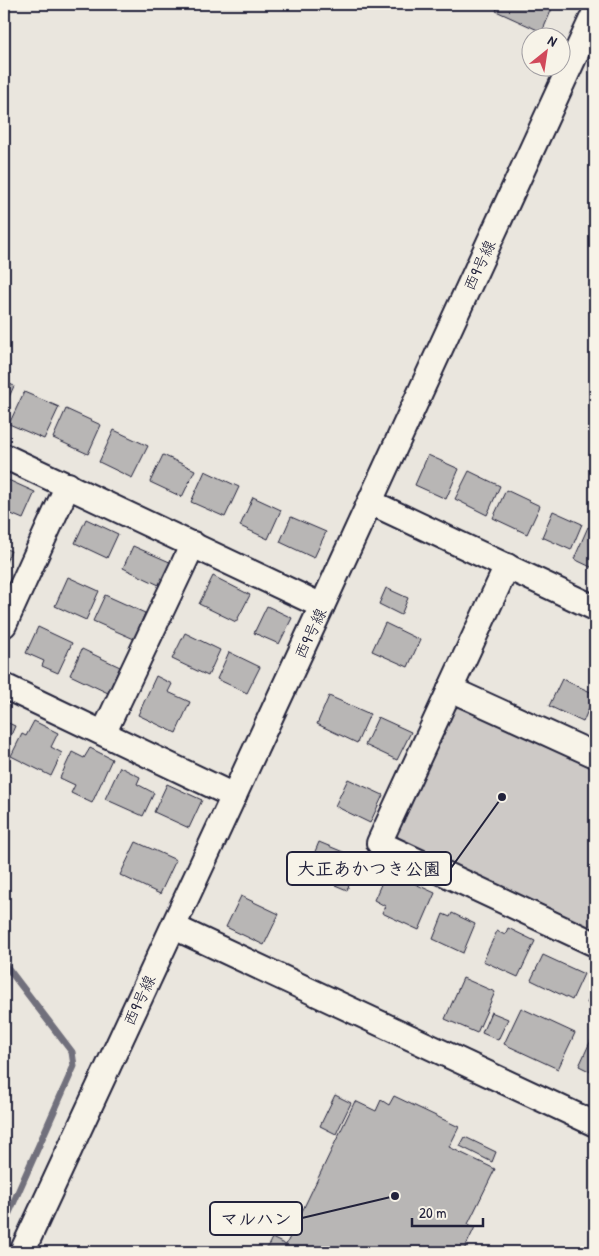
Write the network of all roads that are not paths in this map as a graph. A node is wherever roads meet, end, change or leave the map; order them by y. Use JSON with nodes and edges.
{"nodes":[{"id":1,"x":595,"y":12,"type":"edge"},
{"id":2,"x":4,"y":456,"type":"edge"},
{"id":3,"x":68,"y":485,"type":"junction"},
{"id":4,"x":370,"y":502,"type":"junction"},
{"id":5,"x":193,"y":544,"type":"junction"},
{"id":6,"x":507,"y":566,"type":"junction"},
{"id":7,"x":322,"y":606,"type":"junction"},
{"id":8,"x":595,"y":608,"type":"edge"},
{"id":9,"x":4,"y":625,"type":"edge"},
{"id":10,"x":4,"y":686,"type":"edge"},
{"id":11,"x":450,"y":689,"type":"junction"},
{"id":12,"x":104,"y":732,"type":"junction"},
{"id":13,"x":595,"y":755,"type":"edge"},
{"id":14,"x":234,"y":796,"type":"junction"},
{"id":15,"x":174,"y":927,"type":"junction"},
{"id":16,"x":595,"y":944,"type":"edge"},
{"id":17,"x":595,"y":1124,"type":"edge"},
{"id":18,"x":22,"y":1252,"type":"edge"}],
"edges":[{"from":1,"to":4,"type":"street","name":"西9号線"},
{"from":2,"to":3,"type":"street"},
{"from":3,"to":5,"type":"street"},
{"from":3,"to":9,"type":"street"},
{"from":4,"to":6,"type":"street"},
{"from":4,"to":7,"type":"street","name":"西9号線"},
{"from":5,"to":7,"type":"street"},
{"from":5,"to":12,"type":"street"},
{"from":6,"to":8,"type":"street"},
{"from":6,"to":11,"type":"street"},
{"from":7,"to":14,"type":"street","name":"西9号線"},
{"from":10,"to":12,"type":"street"},
{"from":11,"to":13,"type":"street"},
{"from":11,"to":16,"type":"street"},
{"from":12,"to":14,"type":"street"},
{"from":14,"to":15,"type":"street","name":"西9号線"},
{"from":15,"to":17,"type":"street"},
{"from":15,"to":18,"type":"street","name":"西9号線"}]}
